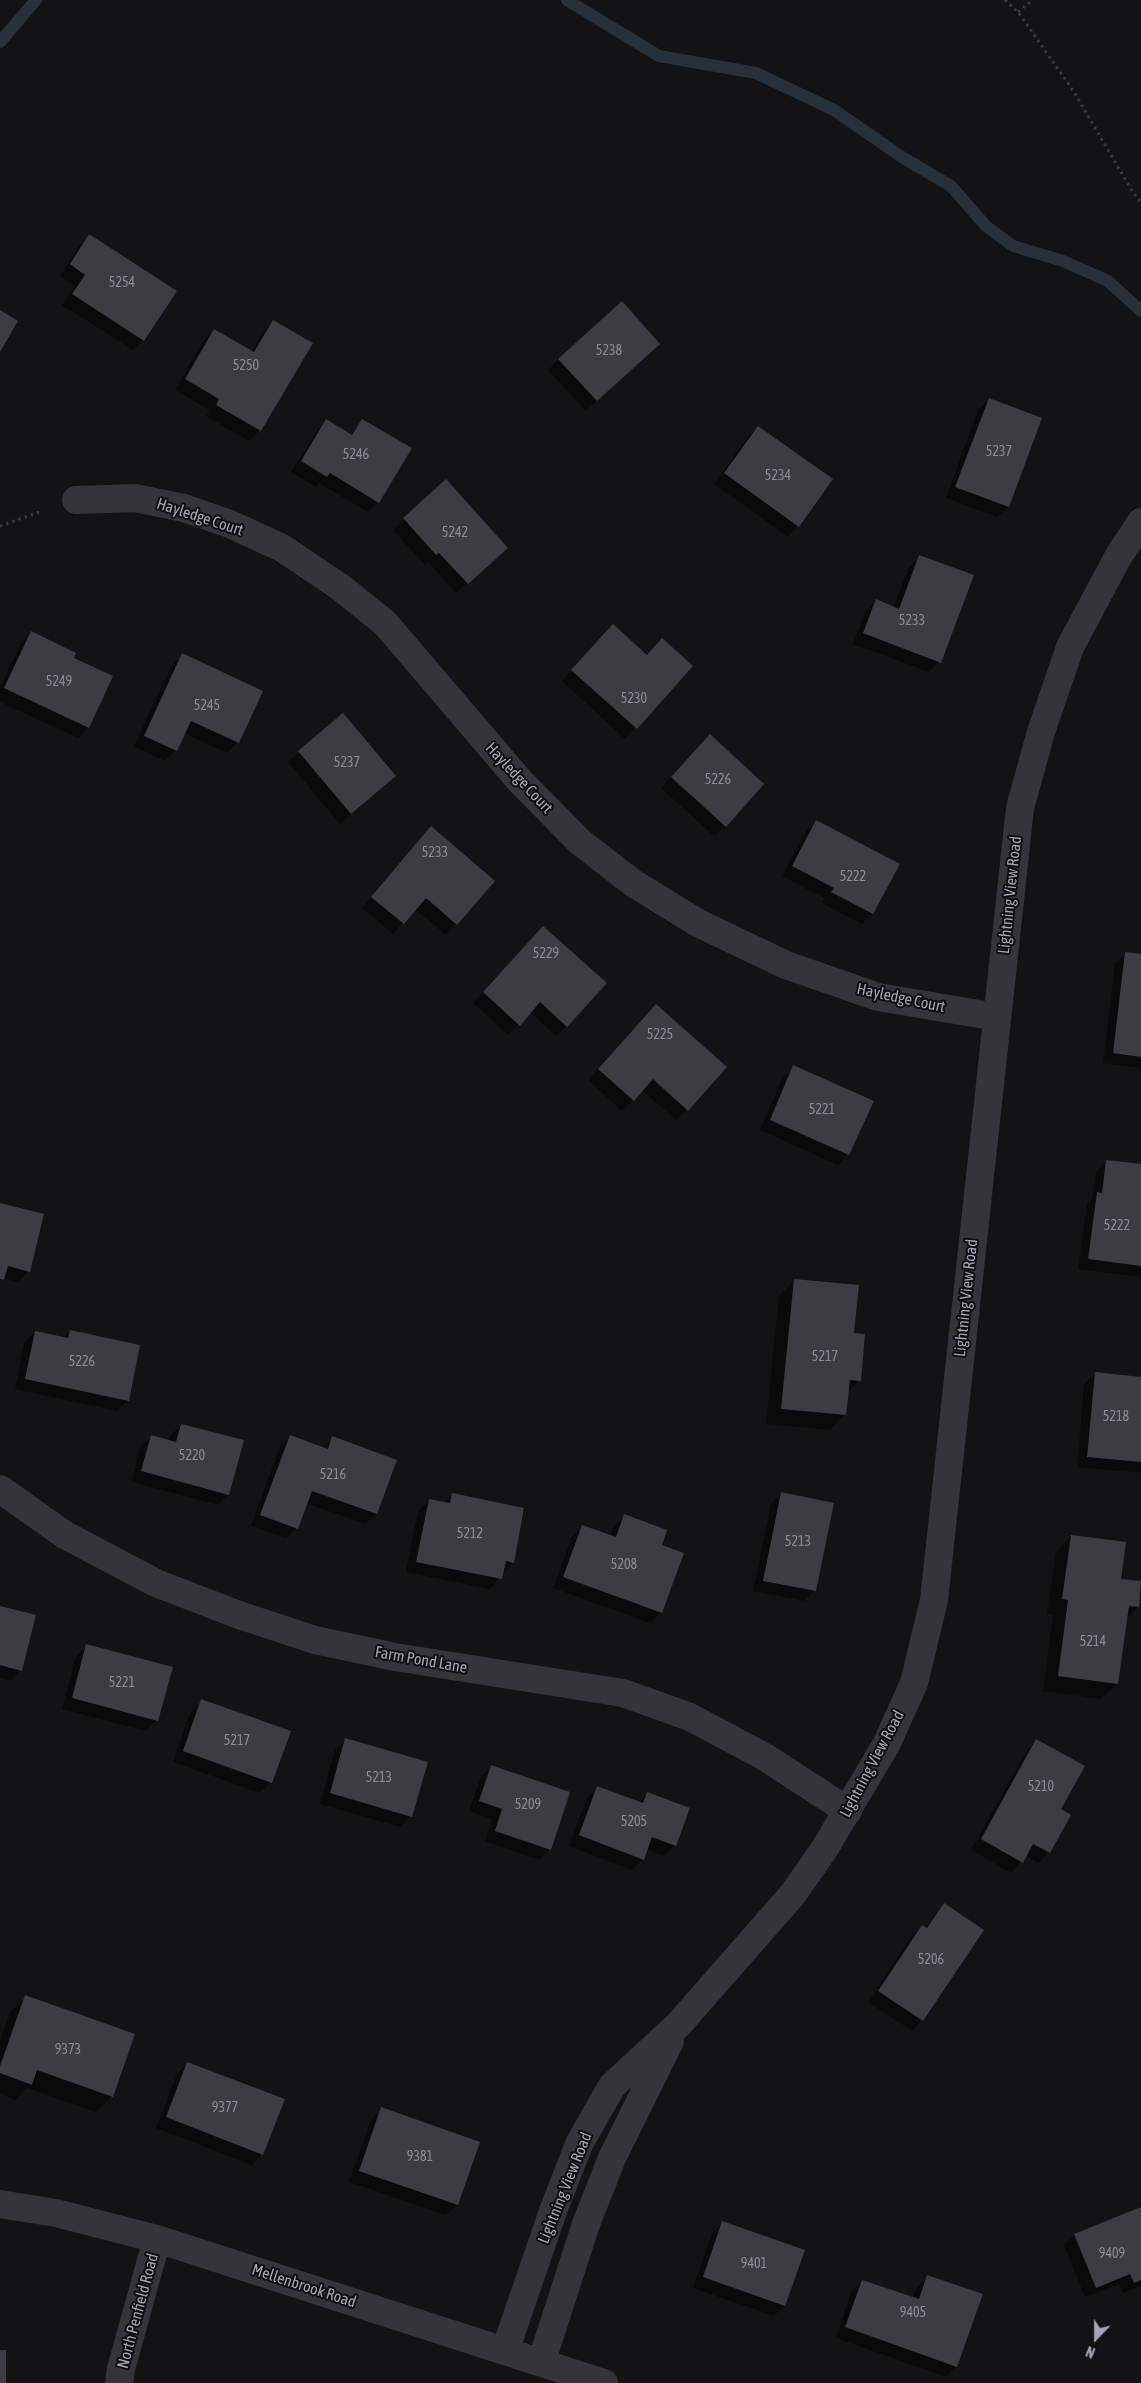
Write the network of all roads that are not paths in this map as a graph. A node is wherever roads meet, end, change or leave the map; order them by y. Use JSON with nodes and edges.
{"nodes":[{"id":1,"x":76,"y":500,"type":"road end"},
{"id":2,"x":1141,"y":522,"type":"edge"},
{"id":3,"x":997,"y":1017,"type":"junction"},
{"id":4,"x":0,"y":1489,"type":"edge"},
{"id":5,"x":848,"y":1811,"type":"junction"},
{"id":6,"x":679,"y":2024,"type":"junction"},
{"id":7,"x":0,"y":2204,"type":"edge"},
{"id":8,"x":158,"y":2239,"type":"junction"},
{"id":9,"x":506,"y":2352,"type":"junction"},
{"id":10,"x":541,"y":2363,"type":"junction"},
{"id":11,"x":119,"y":2383,"type":"edge"},
{"id":12,"x":604,"y":2383,"type":"edge"}],
"edges":[{"from":1,"to":3,"type":"street","name":"Hayledge Court"},
{"from":2,"to":3,"type":"street","name":"Lightning View Road"},
{"from":3,"to":5,"type":"street","name":"Lightning View Road"},
{"from":4,"to":5,"type":"street","name":"Farm Pond Lane"},
{"from":5,"to":6,"type":"street","name":"Lightning View Road"},
{"from":6,"to":9,"type":"street","name":"Lightning View Road"},
{"from":6,"to":10,"type":"street","name":"Lightning View Road"},
{"from":7,"to":8,"type":"street","name":"Mellenbrook Road"},
{"from":8,"to":9,"type":"street","name":"Mellenbrook Road"},
{"from":8,"to":11,"type":"street","name":"North Penfield Road"},
{"from":9,"to":10,"type":"street","name":"Mellenbrook Road"},
{"from":10,"to":12,"type":"street","name":"Mellenbrook Road"}]}
